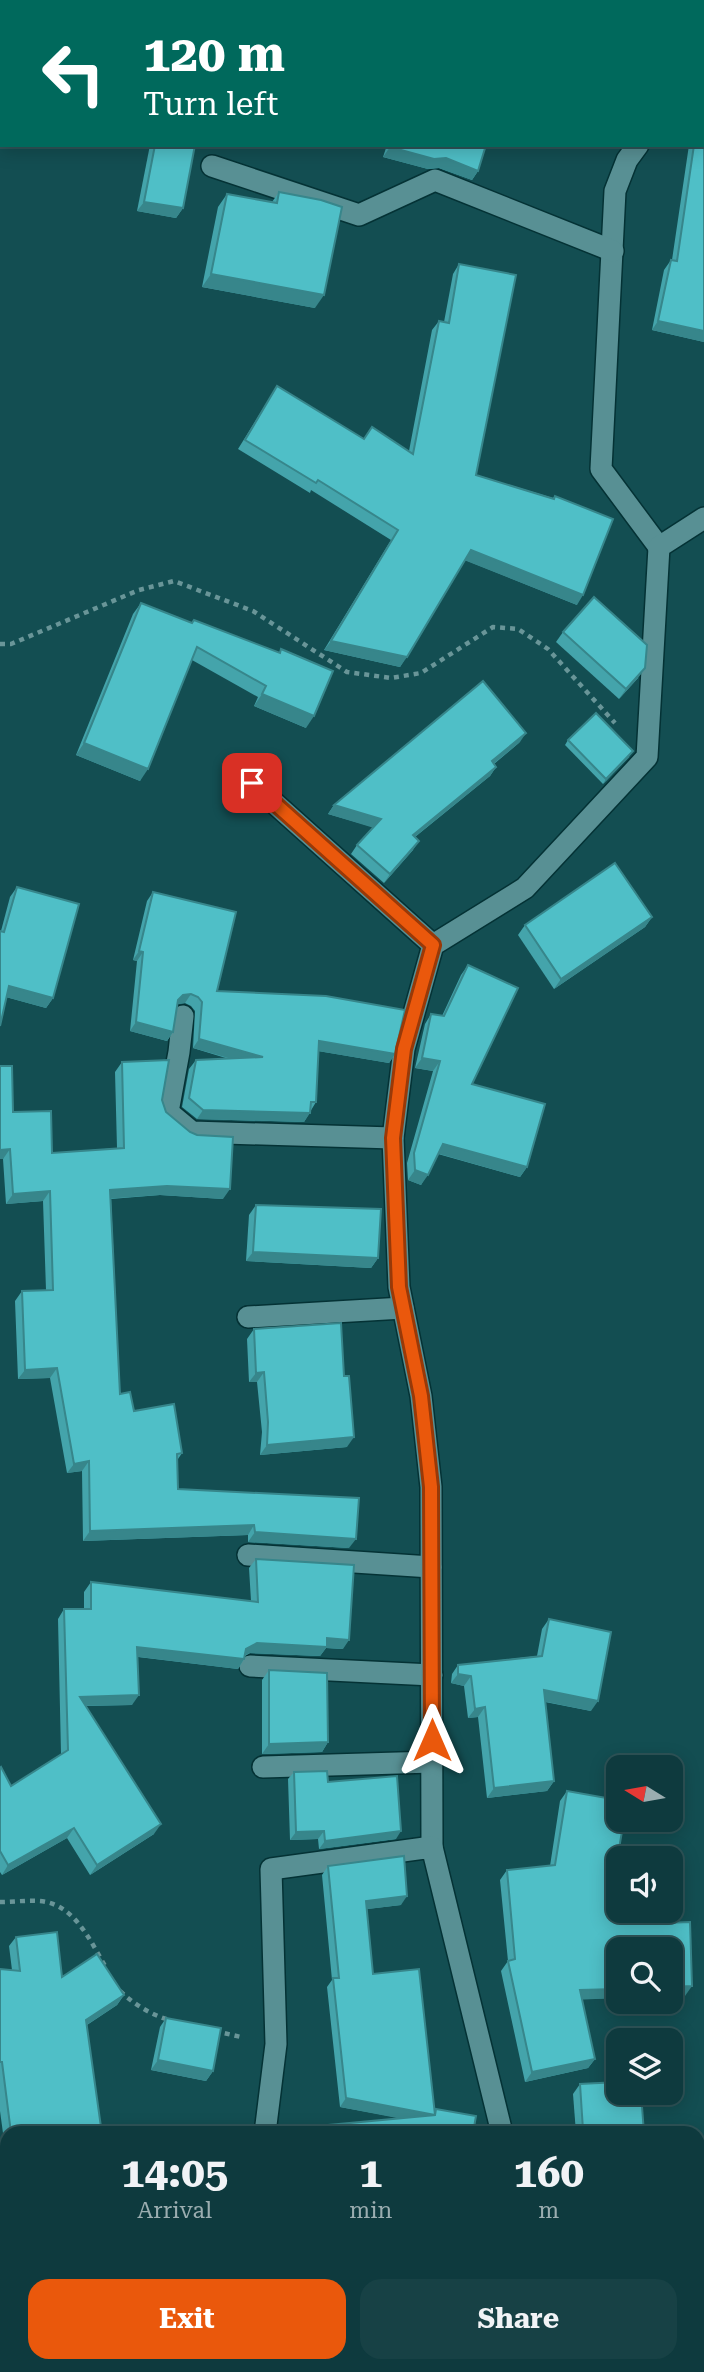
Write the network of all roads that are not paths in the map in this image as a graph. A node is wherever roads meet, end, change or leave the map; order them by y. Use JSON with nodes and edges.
{"nodes":[{"id":1,"x":637,"y":147,"type":"edge"},
{"id":2,"x":212,"y":166,"type":"dead end"},
{"id":3,"x":613,"y":251,"type":"junction"},
{"id":4,"x":704,"y":518,"type":"edge"},
{"id":5,"x":659,"y":547,"type":"junction"},
{"id":6,"x":252,"y":783,"type":"dead end"},
{"id":7,"x":433,"y":945,"type":"junction"},
{"id":8,"x":183,"y":1016,"type":"edge"},
{"id":9,"x":393,"y":1138,"type":"junction"},
{"id":10,"x":403,"y":1308,"type":"junction"},
{"id":11,"x":247,"y":1317,"type":"dead end"},
{"id":12,"x":248,"y":1555,"type":"dead end"},
{"id":13,"x":431,"y":1567,"type":"junction"},
{"id":14,"x":250,"y":1666,"type":"edge"},
{"id":15,"x":432,"y":1675,"type":"junction"},
{"id":16,"x":432,"y":1762,"type":"junction"},
{"id":17,"x":262,"y":1767,"type":"dead end"},
{"id":18,"x":432,"y":1847,"type":"junction"},
{"id":19,"x":266,"y":2126,"type":"edge"},
{"id":20,"x":500,"y":2126,"type":"edge"}],
"edges":[{"from":1,"to":3,"type":"street"},
{"from":2,"to":3,"type":"street"},
{"from":3,"to":5,"type":"street"},
{"from":4,"to":5,"type":"street"},
{"from":5,"to":7,"type":"street"},
{"from":6,"to":7,"type":"street"},
{"from":7,"to":9,"type":"street"},
{"from":8,"to":9,"type":"street"},
{"from":9,"to":10,"type":"street"},
{"from":10,"to":11,"type":"street"},
{"from":10,"to":13,"type":"street"},
{"from":12,"to":13,"type":"street"},
{"from":13,"to":15,"type":"street"},
{"from":14,"to":15,"type":"street"},
{"from":15,"to":16,"type":"street"},
{"from":16,"to":17,"type":"street"},
{"from":16,"to":18,"type":"street"},
{"from":18,"to":19,"type":"street"},
{"from":18,"to":20,"type":"street"}]}
